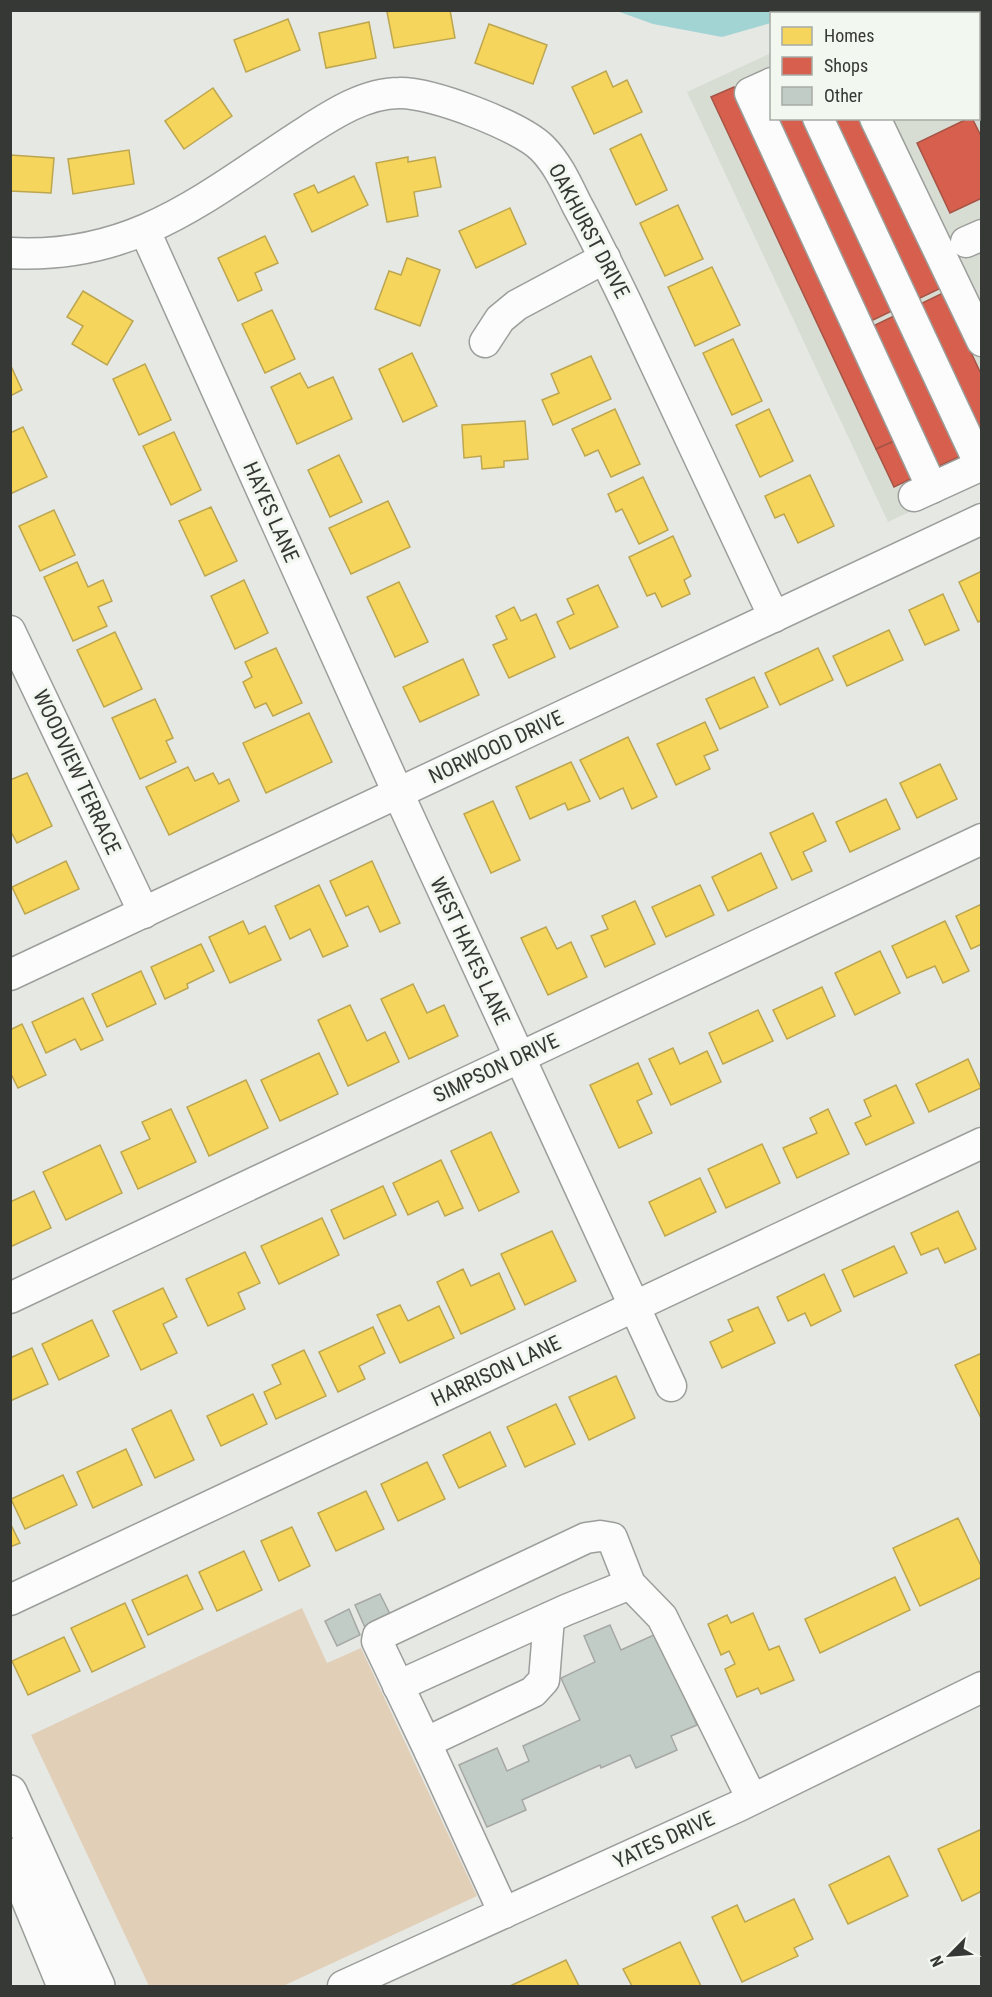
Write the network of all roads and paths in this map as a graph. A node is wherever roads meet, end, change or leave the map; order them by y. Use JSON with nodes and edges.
{"nodes":[{"id":1,"x":770,"y":83,"type":"edge"},
{"id":2,"x":819,"y":120,"type":"edge"},
{"id":3,"x":876,"y":120,"type":"edge"},
{"id":4,"x":145,"y":231,"type":"junction"},
{"id":5,"x":10,"y":253,"type":"edge"},
{"id":6,"x":605,"y":258,"type":"junction"},
{"id":7,"x":981,"y":341,"type":"edge"},
{"id":8,"x":485,"y":342,"type":"dead end"},
{"id":9,"x":981,"y":465,"type":"edge"},
{"id":10,"x":981,"y":519,"type":"edge"},
{"id":11,"x":774,"y":617,"type":"junction"},
{"id":12,"x":10,"y":631,"type":"edge"},
{"id":13,"x":398,"y":794,"type":"junction"},
{"id":14,"x":981,"y":840,"type":"edge"},
{"id":15,"x":144,"y":913,"type":"junction"},
{"id":16,"x":10,"y":975,"type":"edge"},
{"id":17,"x":519,"y":1058,"type":"junction"},
{"id":18,"x":981,"y":1143,"type":"edge"},
{"id":19,"x":10,"y":1298,"type":"edge"},
{"id":20,"x":634,"y":1305,"type":"junction"},
{"id":21,"x":671,"y":1386,"type":"dead end"},
{"id":22,"x":630,"y":1584,"type":"junction"},
{"id":23,"x":10,"y":1600,"type":"edge"},
{"id":24,"x":549,"y":1618,"type":"junction"},
{"id":25,"x":398,"y":1686,"type":"junction"},
{"id":26,"x":981,"y":1687,"type":"edge"},
{"id":27,"x":430,"y":1752,"type":"junction"},
{"id":28,"x":10,"y":1792,"type":"edge"},
{"id":29,"x":752,"y":1799,"type":"junction"},
{"id":30,"x":10,"y":1855,"type":"edge"},
{"id":31,"x":504,"y":1913,"type":"junction"},
{"id":32,"x":380,"y":1979,"type":"edge"},
{"id":33,"x":64,"y":1986,"type":"edge"},
{"id":34,"x":98,"y":1986,"type":"edge"},
{"id":35,"x":343,"y":1986,"type":"edge"}],
"edges":[{"from":1,"to":9,"type":"street"},
{"from":2,"to":9,"type":"street"},
{"from":3,"to":7,"type":"street"},
{"from":4,"to":5,"type":"street","name":"OAKHURST DRIVE"},
{"from":4,"to":6,"type":"street","name":"OAKHURST DRIVE"},
{"from":4,"to":13,"type":"street","name":"HAYES LANE"},
{"from":6,"to":8,"type":"street"},
{"from":6,"to":11,"type":"street","name":"OAKHURST DRIVE"},
{"from":10,"to":11,"type":"street","name":"NORWOOD DRIVE"},
{"from":11,"to":13,"type":"street","name":"NORWOOD DRIVE"},
{"from":12,"to":15,"type":"street","name":"WOODVIEW TERRACE"},
{"from":13,"to":15,"type":"street","name":"NORWOOD DRIVE"},
{"from":13,"to":17,"type":"street","name":"WEST HAYES LANE"},
{"from":14,"to":17,"type":"street","name":"SIMPSON DRIVE"},
{"from":15,"to":16,"type":"street","name":"NORWOOD DRIVE"},
{"from":17,"to":19,"type":"street","name":"SIMPSON DRIVE"},
{"from":17,"to":20,"type":"street","name":"WEST HAYES LANE"},
{"from":18,"to":20,"type":"street","name":"HARRISON LANE"},
{"from":20,"to":21,"type":"street"},
{"from":20,"to":23,"type":"street","name":"HARRISON LANE"},
{"from":22,"to":24,"type":"street"},
{"from":22,"to":25,"type":"street"},
{"from":22,"to":29,"type":"street"},
{"from":24,"to":25,"type":"street"},
{"from":24,"to":27,"type":"street"},
{"from":25,"to":27,"type":"street"},
{"from":26,"to":29,"type":"street","name":"YATES DRIVE"},
{"from":27,"to":31,"type":"street"},
{"from":28,"to":34,"type":"main road"},
{"from":29,"to":31,"type":"street","name":"YATES DRIVE"},
{"from":30,"to":33,"type":"main road"},
{"from":31,"to":32,"type":"street","name":"YATES DRIVE"},
{"from":32,"to":35,"type":"street","name":"YATES DRIVE"}]}
